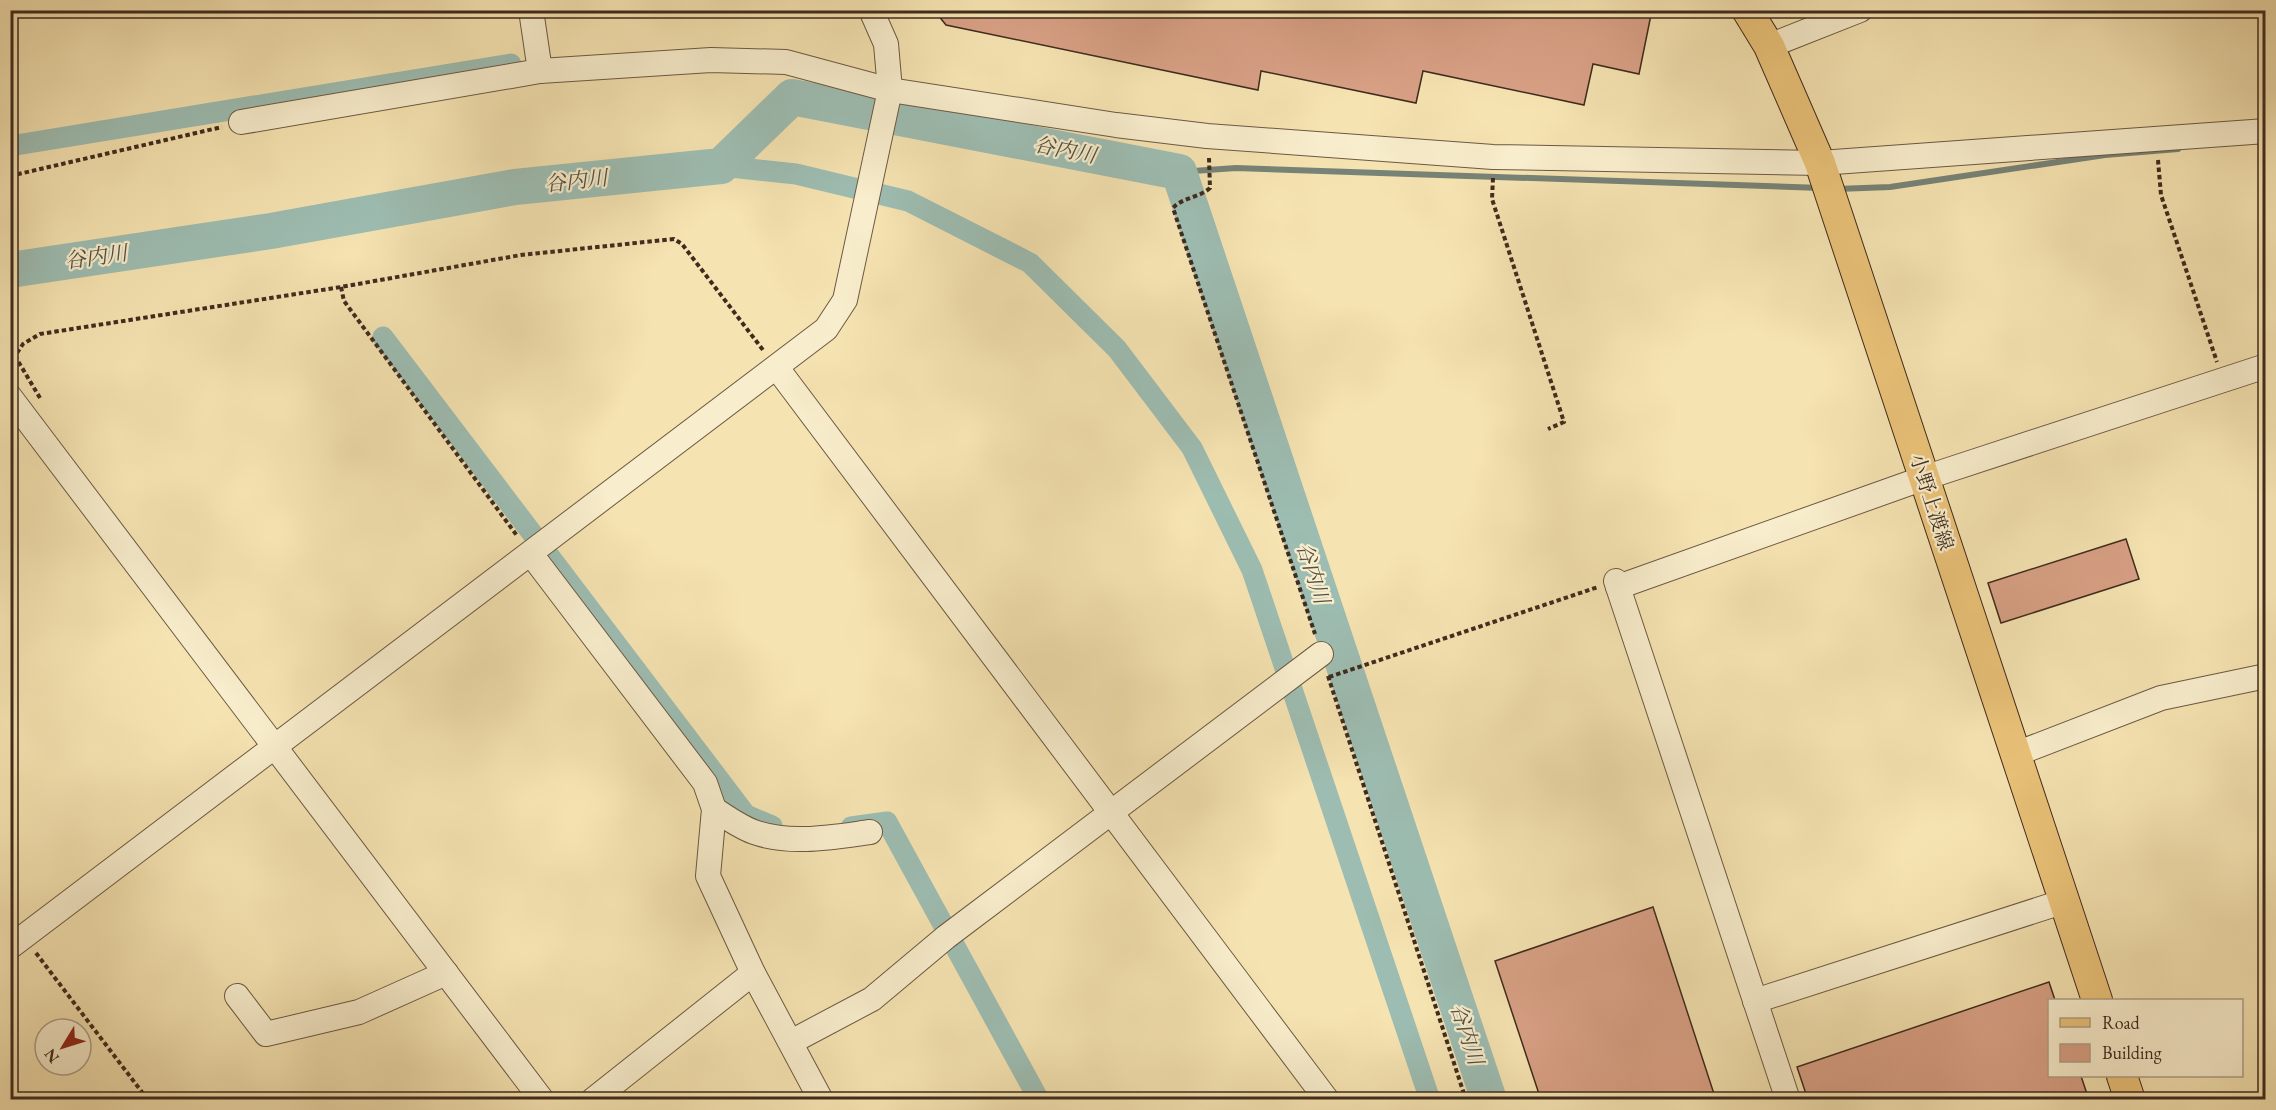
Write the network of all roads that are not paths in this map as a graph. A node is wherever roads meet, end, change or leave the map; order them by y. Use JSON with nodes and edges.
{"nodes":[{"id":1,"x":531,"y":10,"type":"edge"},
{"id":2,"x":871,"y":10,"type":"edge"},
{"id":3,"x":1748,"y":10,"type":"edge"},
{"id":4,"x":1860,"y":10,"type":"edge"},
{"id":5,"x":1769,"y":46,"type":"junction"},
{"id":6,"x":540,"y":71,"type":"junction"},
{"id":7,"x":889,"y":94,"type":"junction"},
{"id":8,"x":241,"y":122,"type":"road end"},
{"id":9,"x":2265,"y":131,"type":"edge"},
{"id":10,"x":1820,"y":163,"type":"junction"},
{"id":11,"x":2265,"y":366,"type":"edge"},
{"id":12,"x":777,"y":368,"type":"junction"},
{"id":13,"x":10,"y":397,"type":"edge"},
{"id":14,"x":1924,"y":478,"type":"junction"},
{"id":15,"x":531,"y":554,"type":"junction"},
{"id":16,"x":1321,"y":654,"type":"road end"},
{"id":17,"x":2265,"y":676,"type":"edge"},
{"id":18,"x":275,"y":747,"type":"junction"},
{"id":19,"x":2016,"y":754,"type":"junction"},
{"id":20,"x":714,"y":809,"type":"junction"},
{"id":21,"x":1111,"y":810,"type":"junction"},
{"id":22,"x":870,"y":832,"type":"dead end"},
{"id":23,"x":2065,"y":901,"type":"junction"},
{"id":24,"x":17,"y":942,"type":"edge"},
{"id":25,"x":753,"y":973,"type":"junction"},
{"id":26,"x":446,"y":974,"type":"junction"},
{"id":27,"x":237,"y":996,"type":"dead end"},
{"id":28,"x":2097,"y":999,"type":"edge"},
{"id":29,"x":1755,"y":1001,"type":"junction"},
{"id":30,"x":791,"y":1042,"type":"junction"},
{"id":31,"x":2122,"y":1077,"type":"edge"},
{"id":32,"x":542,"y":1100,"type":"edge"},
{"id":33,"x":593,"y":1100,"type":"edge"},
{"id":34,"x":821,"y":1100,"type":"edge"},
{"id":35,"x":1327,"y":1100,"type":"edge"},
{"id":36,"x":1788,"y":1100,"type":"edge"},
{"id":37,"x":2130,"y":1100,"type":"edge"}],
"edges":[{"from":1,"to":6,"type":"street"},
{"from":2,"to":7,"type":"street"},
{"from":3,"to":5,"type":"main road","name":"小野上渡線"},
{"from":4,"to":5,"type":"street"},
{"from":5,"to":10,"type":"main road","name":"小野上渡線"},
{"from":6,"to":7,"type":"street"},
{"from":6,"to":8,"type":"street"},
{"from":7,"to":10,"type":"street"},
{"from":7,"to":12,"type":"street"},
{"from":9,"to":10,"type":"street"},
{"from":10,"to":14,"type":"main road","name":"小野上渡線"},
{"from":11,"to":14,"type":"street"},
{"from":12,"to":15,"type":"street"},
{"from":12,"to":21,"type":"street"},
{"from":13,"to":18,"type":"street"},
{"from":14,"to":19,"type":"main road","name":"小野上渡線"},
{"from":14,"to":29,"type":"street"},
{"from":15,"to":18,"type":"street"},
{"from":15,"to":20,"type":"street"},
{"from":16,"to":21,"type":"street"},
{"from":17,"to":19,"type":"street"},
{"from":18,"to":24,"type":"street"},
{"from":18,"to":26,"type":"street"},
{"from":19,"to":23,"type":"main road","name":"小野上渡線"},
{"from":20,"to":22,"type":"street"},
{"from":20,"to":25,"type":"street"},
{"from":21,"to":30,"type":"street"},
{"from":21,"to":35,"type":"street"},
{"from":23,"to":28,"type":"main road","name":"小野上渡線"},
{"from":23,"to":29,"type":"street"},
{"from":25,"to":30,"type":"street"},
{"from":25,"to":33,"type":"street"},
{"from":26,"to":27,"type":"street"},
{"from":26,"to":32,"type":"street"},
{"from":29,"to":36,"type":"street"},
{"from":30,"to":34,"type":"street"},
{"from":31,"to":37,"type":"main road"}]}
